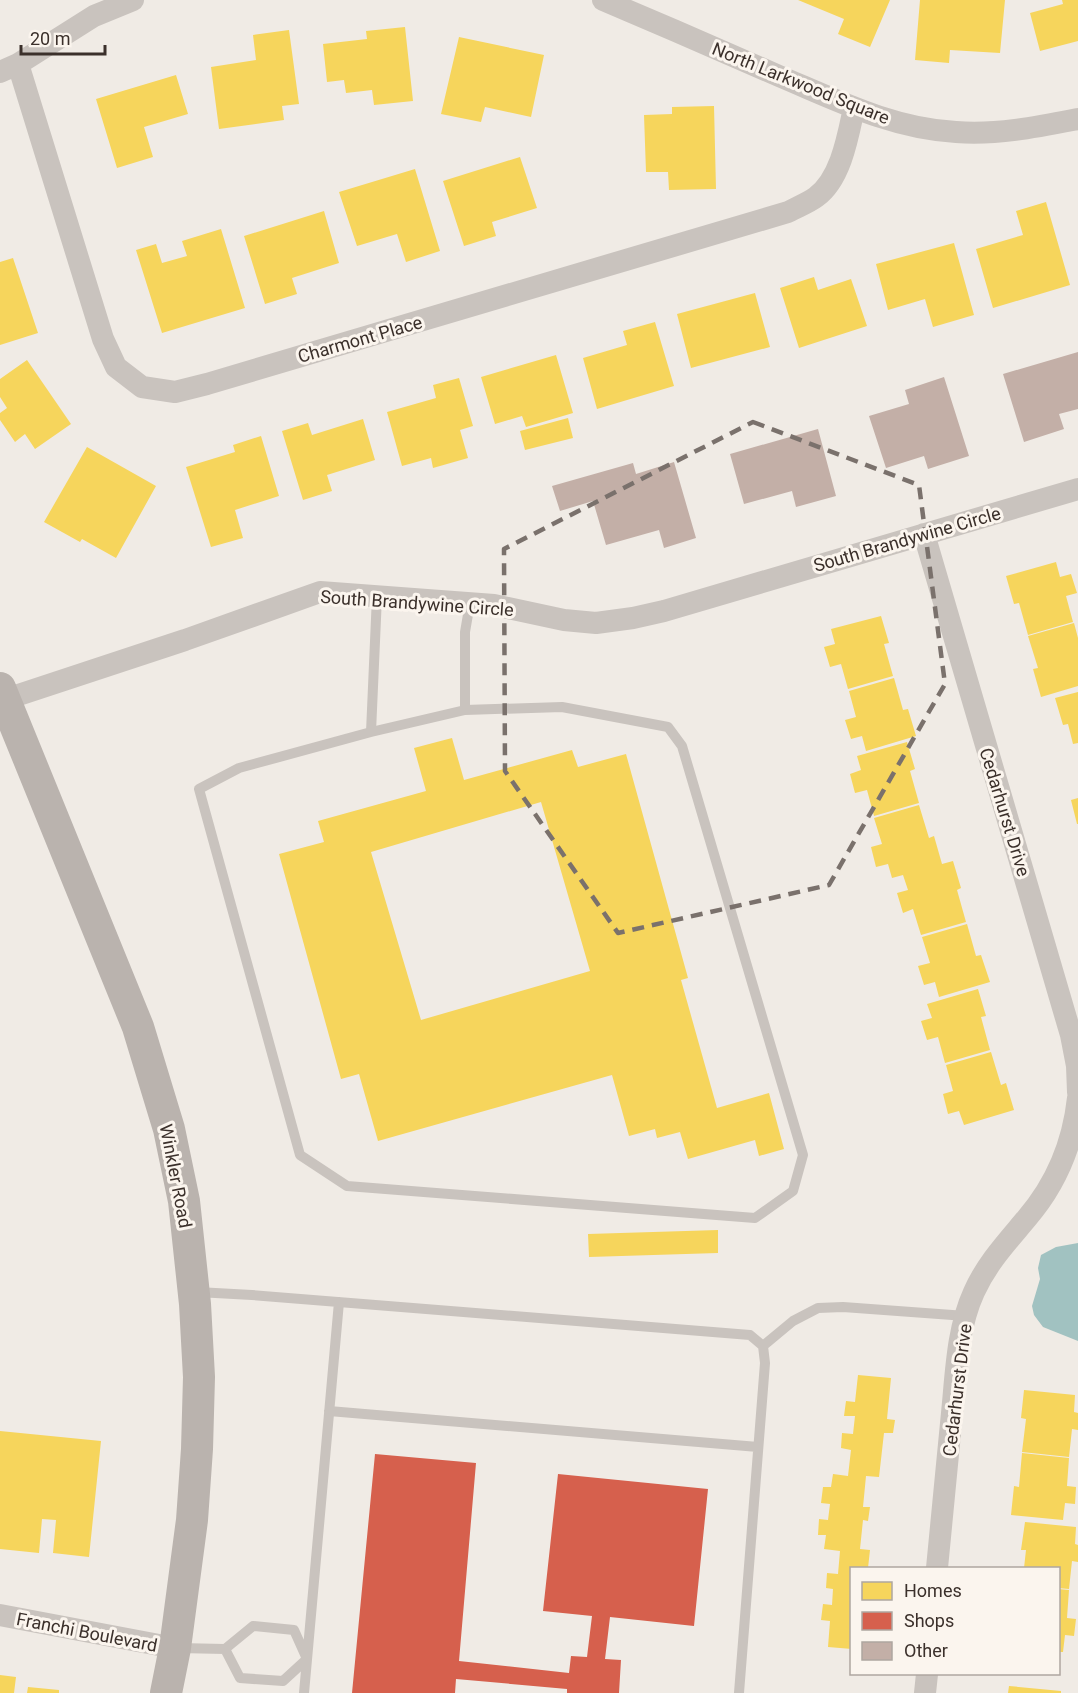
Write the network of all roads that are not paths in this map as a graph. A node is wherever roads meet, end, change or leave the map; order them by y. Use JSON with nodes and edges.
{"nodes":[{"id":1,"x":133,"y":0,"type":"edge"},
{"id":2,"x":603,"y":0,"type":"edge"},
{"id":3,"x":9,"y":68,"type":"edge"},
{"id":4,"x":854,"y":108,"type":"junction"},
{"id":5,"x":1078,"y":119,"type":"edge"},
{"id":6,"x":1078,"y":489,"type":"edge"},
{"id":7,"x":924,"y":534,"type":"junction"},
{"id":8,"x":377,"y":596,"type":"junction"},
{"id":9,"x":470,"y":603,"type":"junction"},
{"id":10,"x":1,"y":696,"type":"edge"},
{"id":11,"x":465,"y":710,"type":"junction"},
{"id":12,"x":372,"y":732,"type":"junction"},
{"id":13,"x":1078,"y":1092,"type":"edge"},
{"id":14,"x":1078,"y":1098,"type":"edge"},
{"id":15,"x":194,"y":1292,"type":"junction"},
{"id":16,"x":339,"y":1302,"type":"junction"},
{"id":17,"x":966,"y":1316,"type":"junction"},
{"id":18,"x":763,"y":1346,"type":"junction"},
{"id":19,"x":329,"y":1411,"type":"junction"},
{"id":20,"x":758,"y":1447,"type":"junction"},
{"id":21,"x":938,"y":1567,"type":"edge"},
{"id":22,"x":0,"y":1615,"type":"edge"},
{"id":23,"x":175,"y":1648,"type":"junction"},
{"id":24,"x":225,"y":1649,"type":"junction"},
{"id":25,"x":307,"y":1659,"type":"junction"},
{"id":26,"x":927,"y":1675,"type":"edge"},
{"id":27,"x":166,"y":1693,"type":"edge"},
{"id":28,"x":304,"y":1693,"type":"edge"},
{"id":29,"x":738,"y":1693,"type":"edge"},
{"id":30,"x":926,"y":1693,"type":"edge"}],
"edges":[{"from":1,"to":3,"type":"street"},
{"from":2,"to":4,"type":"street","name":"North Larkwood Square"},
{"from":3,"to":4,"type":"street","name":"Charmont Place"},
{"from":4,"to":5,"type":"street","name":"North Larkwood Square"},
{"from":6,"to":7,"type":"street","name":"South Brandywine Circle"},
{"from":7,"to":9,"type":"street","name":"South Brandywine Circle"},
{"from":7,"to":13,"type":"street","name":"Cedarhurst Drive"},
{"from":8,"to":9,"type":"street","name":"South Brandywine Circle"},
{"from":8,"to":10,"type":"street","name":"South Brandywine Circle"},
{"from":8,"to":12,"type":"lane"},
{"from":9,"to":11,"type":"lane"},
{"from":10,"to":15,"type":"street","name":"Winkler Road"},
{"from":11,"to":12,"type":"lane"},
{"from":11,"to":12,"type":"lane"},
{"from":14,"to":17,"type":"street","name":"Cedarhurst Drive"},
{"from":15,"to":16,"type":"lane"},
{"from":15,"to":23,"type":"street","name":"Winkler Road"},
{"from":16,"to":18,"type":"lane"},
{"from":16,"to":19,"type":"lane"},
{"from":17,"to":18,"type":"lane"},
{"from":17,"to":21,"type":"street","name":"Cedarhurst Drive"},
{"from":18,"to":20,"type":"lane"},
{"from":19,"to":20,"type":"lane"},
{"from":19,"to":25,"type":"lane"},
{"from":20,"to":29,"type":"lane"},
{"from":22,"to":23,"type":"street","name":"Franchi Boulevard"},
{"from":23,"to":24,"type":"lane"},
{"from":23,"to":27,"type":"street","name":"Winkler Road"},
{"from":24,"to":25,"type":"lane"},
{"from":24,"to":25,"type":"lane"},
{"from":25,"to":28,"type":"lane"},
{"from":26,"to":30,"type":"street"}]}
